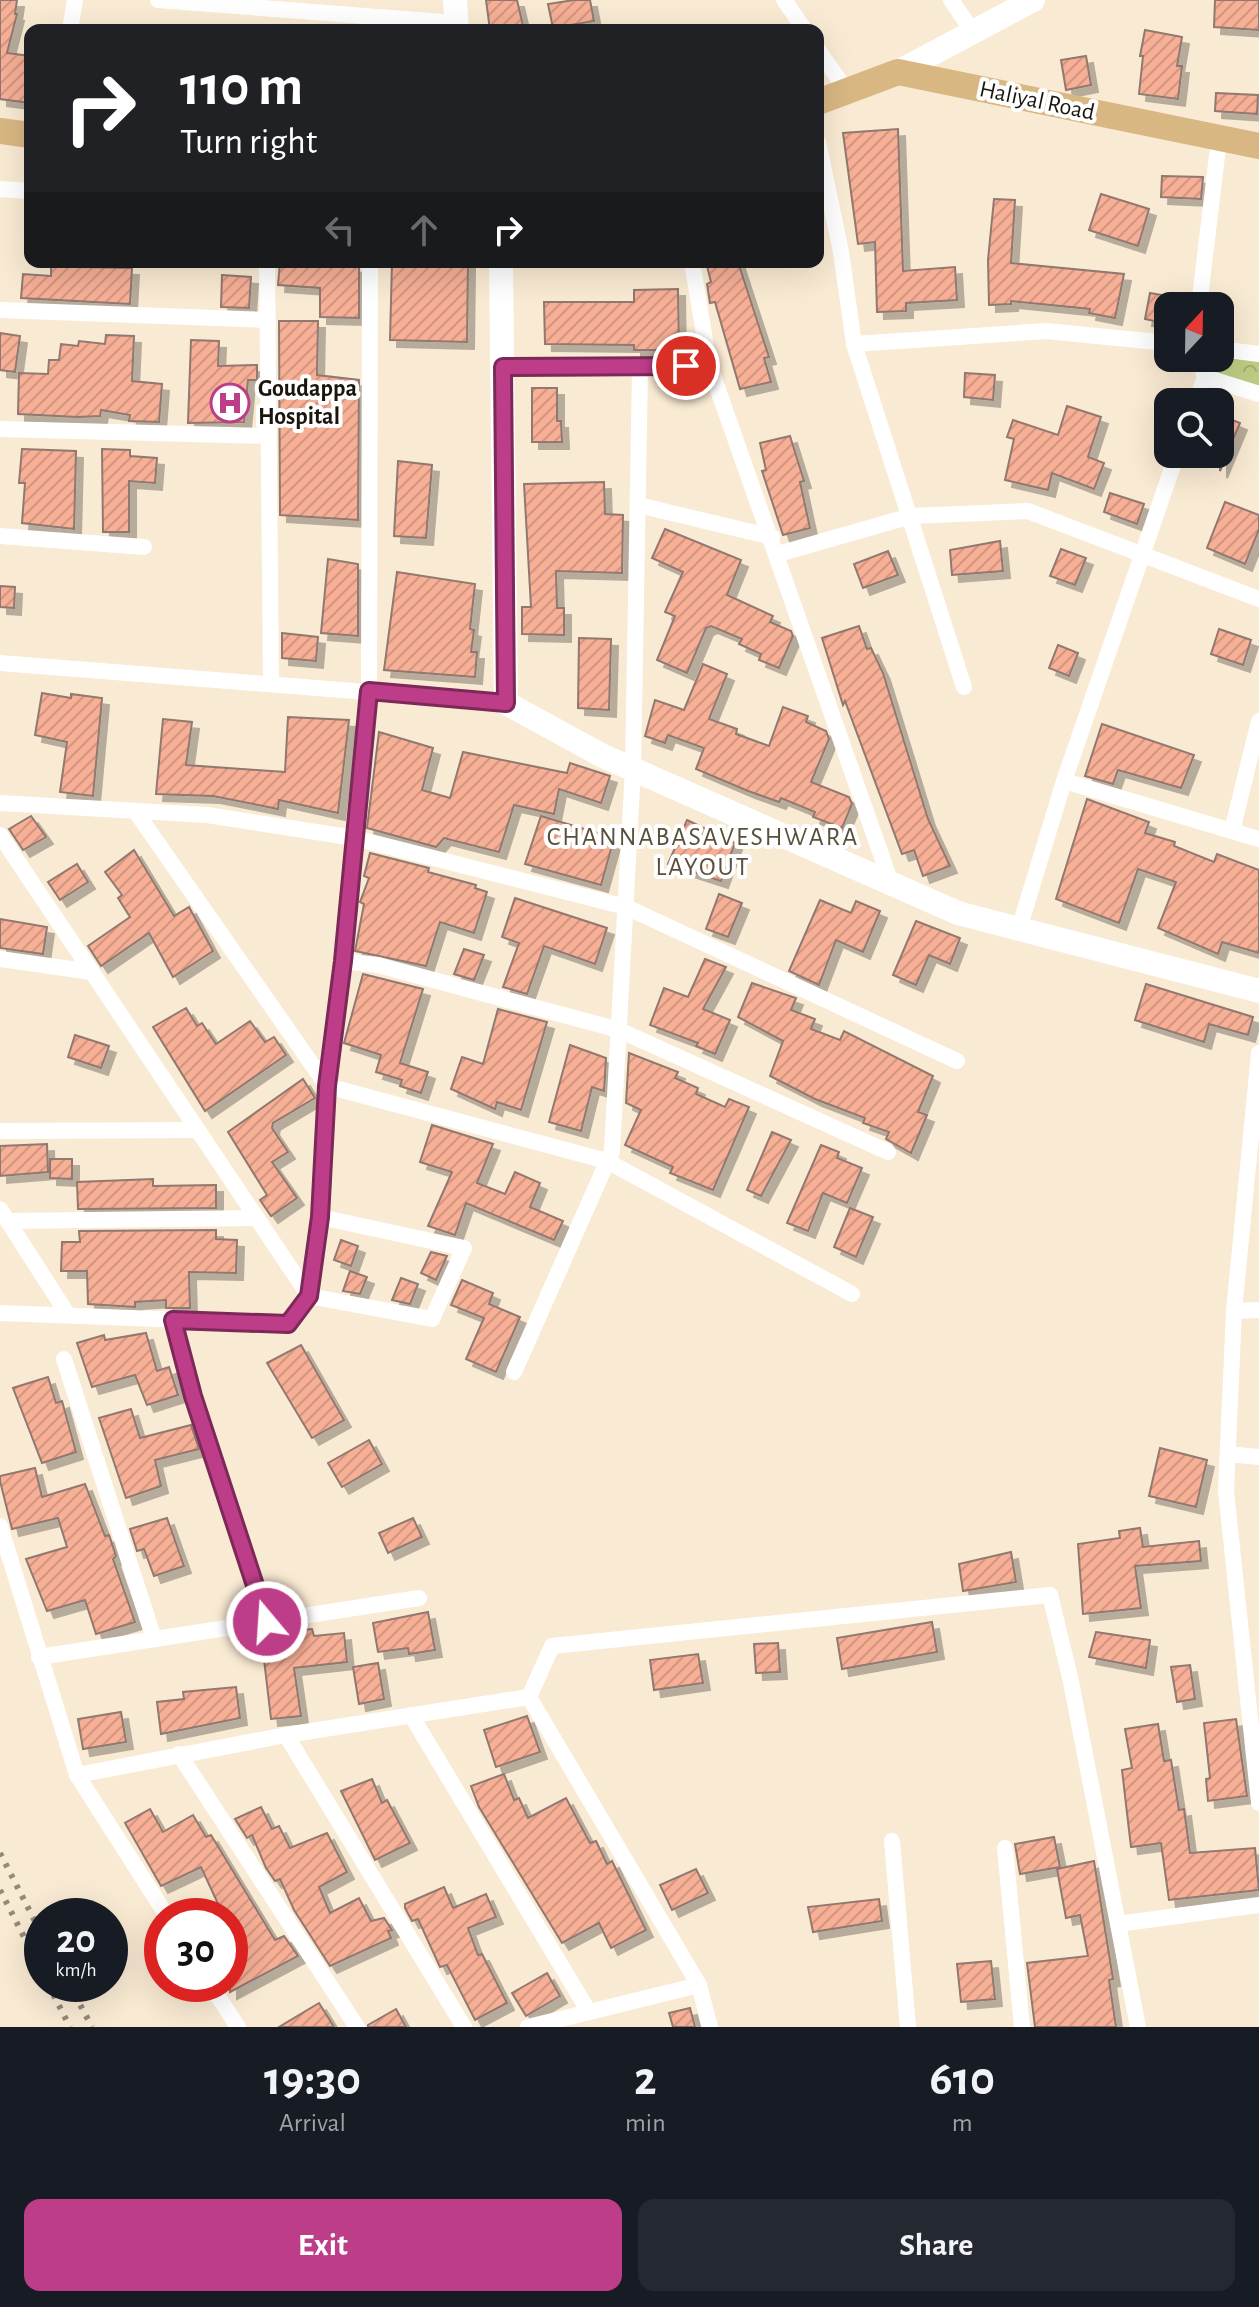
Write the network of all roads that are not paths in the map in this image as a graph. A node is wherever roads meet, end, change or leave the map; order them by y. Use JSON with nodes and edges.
{"nodes":[{"id":1,"x":75,"y":0,"type":"edge"},
{"id":2,"x":158,"y":0,"type":"edge"},
{"id":3,"x":784,"y":0,"type":"edge"},
{"id":4,"x":951,"y":0,"type":"edge"},
{"id":5,"x":1033,"y":0,"type":"edge"},
{"id":6,"x":456,"y":18,"type":"edge"},
{"id":7,"x":71,"y":24,"type":"edge"},
{"id":8,"x":801,"y":24,"type":"edge"},
{"id":9,"x":973,"y":32,"type":"junction"},
{"id":10,"x":824,"y":58,"type":"edge"},
{"id":11,"x":898,"y":72,"type":"junction"},
{"id":12,"x":847,"y":91,"type":"junction"},
{"id":13,"x":824,"y":100,"type":"edge"},
{"id":14,"x":0,"y":131,"type":"edge"},
{"id":15,"x":24,"y":134,"type":"edge"},
{"id":16,"x":1219,"y":139,"type":"junction"},
{"id":17,"x":1259,"y":146,"type":"edge"},
{"id":18,"x":824,"y":171,"type":"edge"},
{"id":19,"x":0,"y":189,"type":"edge"},
{"id":20,"x":24,"y":191,"type":"edge"},
{"id":21,"x":267,"y":268,"type":"edge"},
{"id":22,"x":370,"y":268,"type":"edge"},
{"id":23,"x":501,"y":268,"type":"edge"},
{"id":24,"x":693,"y":268,"type":"edge"},
{"id":25,"x":1201,"y":292,"type":"edge"},
{"id":26,"x":0,"y":310,"type":"edge"},
{"id":27,"x":268,"y":320,"type":"junction"},
{"id":28,"x":1154,"y":342,"type":"edge"},
{"id":29,"x":854,"y":344,"type":"junction"},
{"id":30,"x":1234,"y":351,"type":"edge"},
{"id":31,"x":1259,"y":354,"type":"edge"},
{"id":32,"x":709,"y":364,"type":"junction"},
{"id":33,"x":503,"y":367,"type":"junction"},
{"id":34,"x":640,"y":369,"type":"junction"},
{"id":35,"x":1203,"y":372,"type":"edge"},
{"id":36,"x":1205,"y":377,"type":"junction"},
{"id":37,"x":1201,"y":388,"type":"edge"},
{"id":38,"x":1259,"y":394,"type":"edge"},
{"id":39,"x":0,"y":429,"type":"edge"},
{"id":40,"x":269,"y":436,"type":"junction"},
{"id":41,"x":1172,"y":468,"type":"edge"},
{"id":42,"x":638,"y":505,"type":"junction"},
{"id":43,"x":911,"y":516,"type":"junction"},
{"id":44,"x":0,"y":536,"type":"edge"},
{"id":45,"x":772,"y":537,"type":"junction"},
{"id":46,"x":144,"y":547,"type":"dead end"},
{"id":47,"x":778,"y":554,"type":"junction"},
{"id":48,"x":1141,"y":555,"type":"junction"},
{"id":49,"x":1259,"y":599,"type":"edge"},
{"id":50,"x":0,"y":663,"type":"edge"},
{"id":51,"x":271,"y":682,"type":"junction"},
{"id":52,"x":964,"y":687,"type":"dead end"},
{"id":53,"x":369,"y":691,"type":"junction"},
{"id":54,"x":506,"y":703,"type":"junction"},
{"id":55,"x":1259,"y":721,"type":"edge"},
{"id":56,"x":633,"y":769,"type":"junction"},
{"id":57,"x":1064,"y":781,"type":"junction"},
{"id":58,"x":0,"y":803,"type":"edge"},
{"id":59,"x":136,"y":812,"type":"junction"},
{"id":60,"x":1232,"y":831,"type":"junction"},
{"id":61,"x":0,"y":835,"type":"edge"},
{"id":62,"x":355,"y":838,"type":"junction"},
{"id":63,"x":1259,"y":839,"type":"edge"},
{"id":64,"x":891,"y":883,"type":"junction"},
{"id":65,"x":626,"y":907,"type":"junction"},
{"id":66,"x":1019,"y":929,"type":"junction"},
{"id":67,"x":0,"y":959,"type":"edge"},
{"id":68,"x":343,"y":961,"type":"junction"},
{"id":69,"x":92,"y":972,"type":"junction"},
{"id":70,"x":1259,"y":991,"type":"edge"},
{"id":71,"x":619,"y":1030,"type":"junction"},
{"id":72,"x":1259,"y":1053,"type":"edge"},
{"id":73,"x":957,"y":1061,"type":"dead end"},
{"id":74,"x":327,"y":1086,"type":"junction"},
{"id":75,"x":197,"y":1130,"type":"junction"},
{"id":76,"x":0,"y":1131,"type":"edge"},
{"id":77,"x":888,"y":1152,"type":"dead end"},
{"id":78,"x":607,"y":1161,"type":"junction"},
{"id":79,"x":4,"y":1215,"type":"edge"},
{"id":80,"x":320,"y":1217,"type":"junction"},
{"id":81,"x":257,"y":1218,"type":"junction"},
{"id":82,"x":852,"y":1294,"type":"dead end"},
{"id":83,"x":309,"y":1296,"type":"junction"},
{"id":84,"x":1259,"y":1310,"type":"edge"},
{"id":85,"x":1234,"y":1311,"type":"junction"},
{"id":86,"x":0,"y":1313,"type":"edge"},
{"id":87,"x":68,"y":1315,"type":"junction"},
{"id":88,"x":173,"y":1320,"type":"junction"},
{"id":89,"x":64,"y":1359,"type":"dead end"},
{"id":90,"x":514,"y":1372,"type":"dead end"},
{"id":91,"x":1228,"y":1454,"type":"junction"},
{"id":92,"x":1259,"y":1457,"type":"edge"},
{"id":93,"x":0,"y":1526,"type":"edge"},
{"id":94,"x":419,"y":1598,"type":"dead end"},
{"id":95,"x":267,"y":1622,"type":"junction"},
{"id":96,"x":154,"y":1639,"type":"junction"},
{"id":97,"x":39,"y":1657,"type":"junction"},
{"id":98,"x":529,"y":1697,"type":"junction"},
{"id":99,"x":411,"y":1715,"type":"junction"},
{"id":100,"x":286,"y":1735,"type":"junction"},
{"id":101,"x":179,"y":1754,"type":"junction"},
{"id":102,"x":77,"y":1775,"type":"junction"},
{"id":103,"x":1259,"y":1803,"type":"edge"},
{"id":104,"x":892,"y":1841,"type":"dead end"},
{"id":105,"x":1005,"y":1848,"type":"dead end"},
{"id":106,"x":156,"y":1898,"type":"edge"},
{"id":107,"x":1259,"y":1905,"type":"edge"},
{"id":108,"x":1118,"y":1924,"type":"junction"},
{"id":109,"x":699,"y":1985,"type":"junction"},
{"id":110,"x":222,"y":2002,"type":"edge"},
{"id":111,"x":589,"y":2012,"type":"junction"},
{"id":112,"x":238,"y":2027,"type":"edge"},
{"id":113,"x":357,"y":2027,"type":"edge"},
{"id":114,"x":464,"y":2027,"type":"edge"},
{"id":115,"x":528,"y":2027,"type":"edge"},
{"id":116,"x":710,"y":2027,"type":"edge"},
{"id":117,"x":908,"y":2027,"type":"edge"},
{"id":118,"x":1022,"y":2027,"type":"edge"},
{"id":119,"x":1138,"y":2027,"type":"edge"}],
"edges":[{"from":1,"to":7,"type":"street"},
{"from":2,"to":6,"type":"street"},
{"from":3,"to":8,"type":"street"},
{"from":4,"to":9,"type":"street"},
{"from":5,"to":9,"type":"street"},
{"from":9,"to":11,"type":"street"},
{"from":10,"to":12,"type":"street"},
{"from":11,"to":12,"type":"main road"},
{"from":11,"to":16,"type":"main road","name":"Haliyal Road"},
{"from":12,"to":13,"type":"main road"},
{"from":14,"to":15,"type":"main road"},
{"from":16,"to":17,"type":"main road","name":"Haliyal Road"},
{"from":16,"to":25,"type":"street"},
{"from":18,"to":29,"type":"street"},
{"from":19,"to":20,"type":"street"},
{"from":21,"to":27,"type":"street"},
{"from":22,"to":53,"type":"street"},
{"from":23,"to":33,"type":"street"},
{"from":24,"to":32,"type":"street"},
{"from":26,"to":27,"type":"street"},
{"from":27,"to":40,"type":"street"},
{"from":28,"to":29,"type":"street"},
{"from":29,"to":43,"type":"street"},
{"from":30,"to":31,"type":"street"},
{"from":32,"to":34,"type":"street"},
{"from":32,"to":45,"type":"street"},
{"from":33,"to":34,"type":"street"},
{"from":33,"to":54,"type":"street"},
{"from":34,"to":42,"type":"street"},
{"from":35,"to":36,"type":"street"},
{"from":36,"to":37,"type":"street"},
{"from":36,"to":38,"type":"street"},
{"from":39,"to":40,"type":"street"},
{"from":40,"to":51,"type":"street"},
{"from":41,"to":48,"type":"street"},
{"from":42,"to":45,"type":"street"},
{"from":42,"to":56,"type":"street"},
{"from":43,"to":47,"type":"street"},
{"from":43,"to":48,"type":"street"},
{"from":43,"to":52,"type":"street"},
{"from":44,"to":46,"type":"street"},
{"from":45,"to":47,"type":"street"},
{"from":47,"to":64,"type":"street"},
{"from":48,"to":49,"type":"street"},
{"from":48,"to":57,"type":"street"},
{"from":50,"to":51,"type":"street"},
{"from":51,"to":53,"type":"street"},
{"from":53,"to":54,"type":"street"},
{"from":53,"to":62,"type":"street"},
{"from":54,"to":56,"type":"street"},
{"from":55,"to":60,"type":"street"},
{"from":56,"to":64,"type":"street"},
{"from":56,"to":65,"type":"street"},
{"from":57,"to":60,"type":"street"},
{"from":57,"to":66,"type":"street"},
{"from":58,"to":59,"type":"street"},
{"from":59,"to":62,"type":"street"},
{"from":59,"to":74,"type":"street"},
{"from":60,"to":63,"type":"street"},
{"from":61,"to":69,"type":"street"},
{"from":62,"to":65,"type":"street"},
{"from":62,"to":68,"type":"street"},
{"from":64,"to":66,"type":"street"},
{"from":65,"to":71,"type":"street"},
{"from":65,"to":73,"type":"street"},
{"from":66,"to":70,"type":"street"},
{"from":67,"to":69,"type":"street"},
{"from":68,"to":71,"type":"street"},
{"from":68,"to":74,"type":"street"},
{"from":69,"to":75,"type":"street"},
{"from":71,"to":77,"type":"street"},
{"from":71,"to":78,"type":"street"},
{"from":72,"to":85,"type":"street"},
{"from":74,"to":78,"type":"street"},
{"from":74,"to":80,"type":"street"},
{"from":75,"to":76,"type":"street"},
{"from":75,"to":81,"type":"street"},
{"from":78,"to":82,"type":"street"},
{"from":78,"to":90,"type":"street"},
{"from":79,"to":81,"type":"street"},
{"from":79,"to":87,"type":"street"},
{"from":80,"to":83,"type":"street"},
{"from":80,"to":83,"type":"street"},
{"from":81,"to":83,"type":"street"},
{"from":83,"to":88,"type":"street"},
{"from":84,"to":85,"type":"street"},
{"from":85,"to":91,"type":"street"},
{"from":86,"to":87,"type":"street"},
{"from":87,"to":88,"type":"street"},
{"from":88,"to":95,"type":"street"},
{"from":89,"to":96,"type":"street"},
{"from":91,"to":92,"type":"street"},
{"from":91,"to":103,"type":"street"},
{"from":93,"to":97,"type":"street"},
{"from":94,"to":95,"type":"street"},
{"from":95,"to":96,"type":"street"},
{"from":96,"to":97,"type":"street"},
{"from":97,"to":102,"type":"street"},
{"from":98,"to":99,"type":"street"},
{"from":98,"to":108,"type":"street"},
{"from":98,"to":109,"type":"street"},
{"from":99,"to":100,"type":"street"},
{"from":99,"to":111,"type":"street"},
{"from":100,"to":101,"type":"street"},
{"from":100,"to":114,"type":"street"},
{"from":101,"to":102,"type":"street"},
{"from":101,"to":113,"type":"street"},
{"from":102,"to":106,"type":"street"},
{"from":104,"to":117,"type":"street"},
{"from":105,"to":118,"type":"street"},
{"from":107,"to":108,"type":"street"},
{"from":108,"to":119,"type":"street"},
{"from":109,"to":111,"type":"street"},
{"from":109,"to":116,"type":"street"},
{"from":110,"to":112,"type":"street"},
{"from":111,"to":115,"type":"street"}]}
